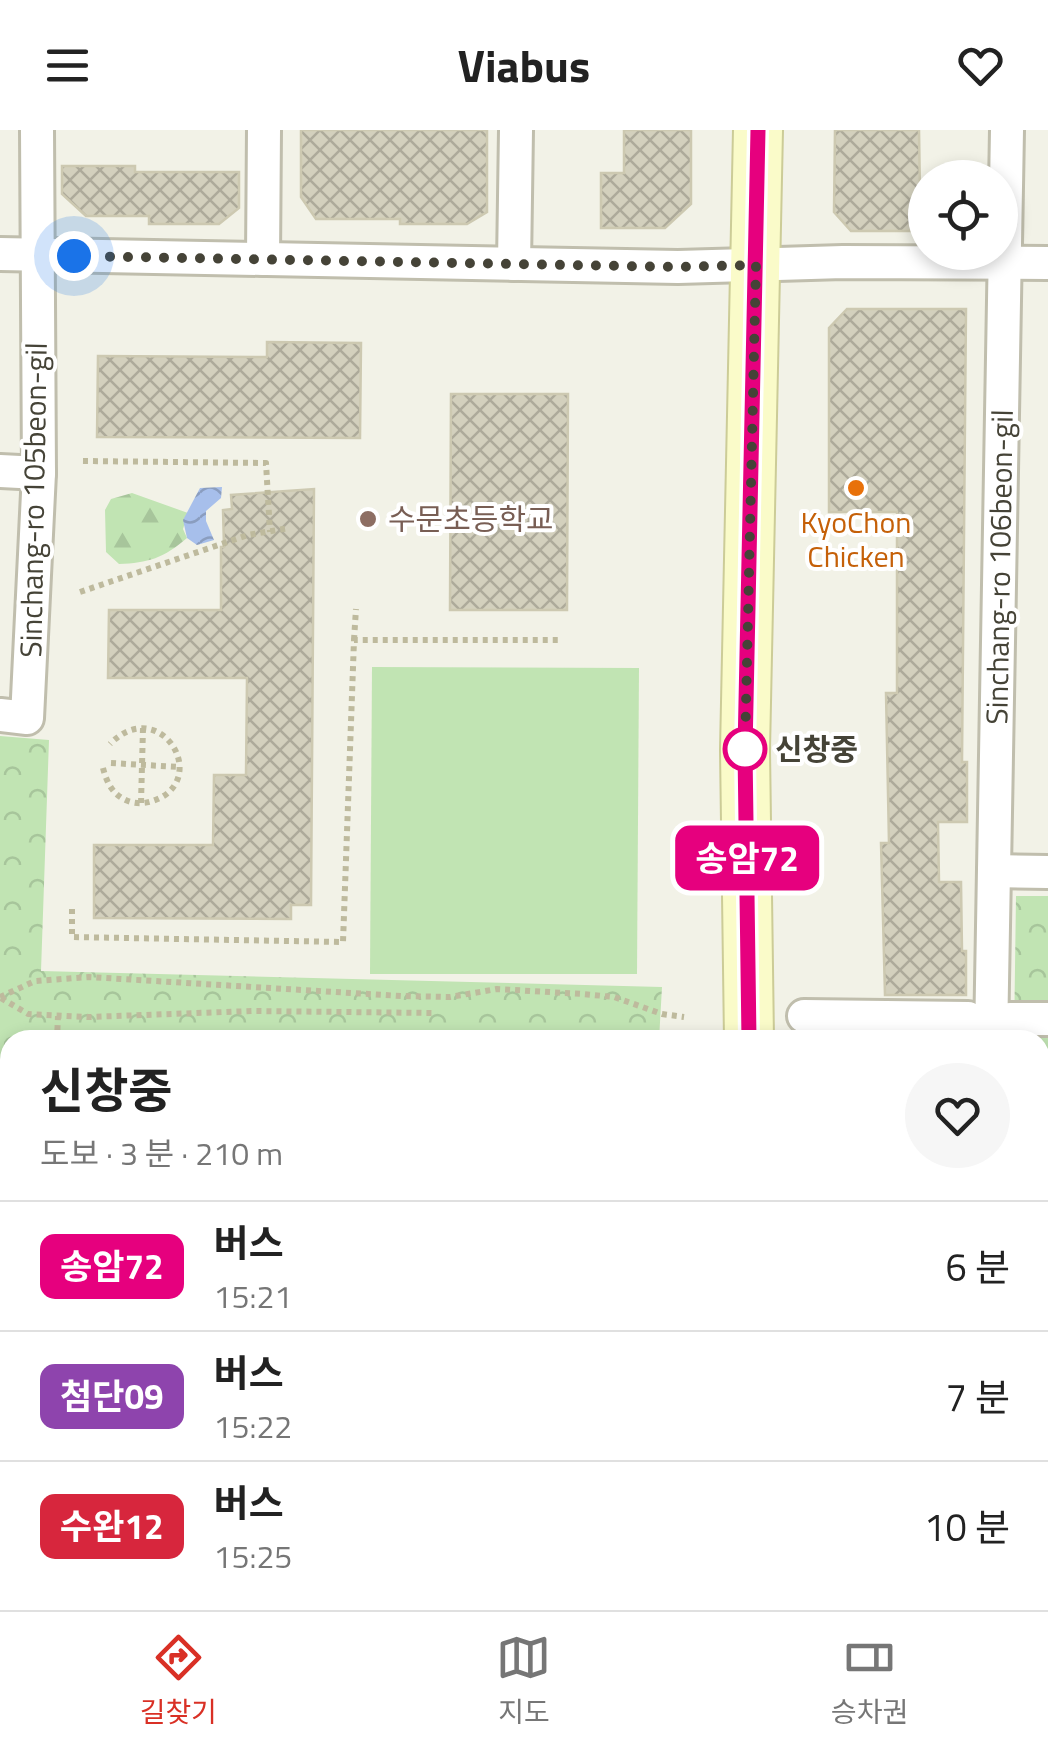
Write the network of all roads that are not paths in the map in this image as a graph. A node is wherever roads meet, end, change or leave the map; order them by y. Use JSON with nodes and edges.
{"nodes":[{"id":1,"x":37,"y":130,"type":"edge"},
{"id":2,"x":264,"y":130,"type":"edge"},
{"id":3,"x":516,"y":130,"type":"edge"},
{"id":4,"x":758,"y":130,"type":"edge"},
{"id":5,"x":1007,"y":130,"type":"edge"},
{"id":6,"x":1007,"y":160,"type":"edge"},
{"id":7,"x":0,"y":254,"type":"edge"},
{"id":8,"x":36,"y":255,"type":"junction"},
{"id":9,"x":263,"y":259,"type":"junction"},
{"id":10,"x":908,"y":262,"type":"edge"},
{"id":11,"x":1018,"y":263,"type":"edge"},
{"id":12,"x":1048,"y":263,"type":"edge"},
{"id":13,"x":514,"y":264,"type":"junction"},
{"id":14,"x":756,"y":265,"type":"junction"},
{"id":15,"x":1006,"y":270,"type":"edge"},
{"id":16,"x":0,"y":472,"type":"edge"},
{"id":17,"x":39,"y":473,"type":"junction"},
{"id":18,"x":0,"y":715,"type":"edge"},
{"id":19,"x":994,"y":871,"type":"junction"},
{"id":20,"x":1048,"y":872,"type":"edge"},
{"id":21,"x":804,"y":1016,"type":"dead end"},
{"id":22,"x":1048,"y":1020,"type":"edge"},
{"id":23,"x":989,"y":1026,"type":"edge"},
{"id":24,"x":749,"y":1030,"type":"edge"}],
"edges":[{"from":1,"to":8,"type":"street","name":"Sinchang-ro 105beon-gil"},
{"from":2,"to":9,"type":"street"},
{"from":3,"to":13,"type":"street"},
{"from":4,"to":14,"type":"main road"},
{"from":5,"to":6,"type":"street","name":"Sinchang-ro 106beon-gil"},
{"from":7,"to":8,"type":"street"},
{"from":8,"to":9,"type":"street"},
{"from":8,"to":17,"type":"street","name":"Sinchang-ro 105beon-gil"},
{"from":9,"to":13,"type":"street"},
{"from":10,"to":14,"type":"street"},
{"from":11,"to":12,"type":"street"},
{"from":13,"to":14,"type":"street"},
{"from":14,"to":24,"type":"main road"},
{"from":15,"to":19,"type":"street","name":"Sinchang-ro 106beon-gil"},
{"from":16,"to":17,"type":"street"},
{"from":17,"to":18,"type":"street","name":"Sinchang-ro 105beon-gil"},
{"from":19,"to":20,"type":"street"},
{"from":19,"to":23,"type":"street","name":"Sinchang-ro 106beon-gil"},
{"from":21,"to":23,"type":"street"},
{"from":22,"to":23,"type":"street"}]}
